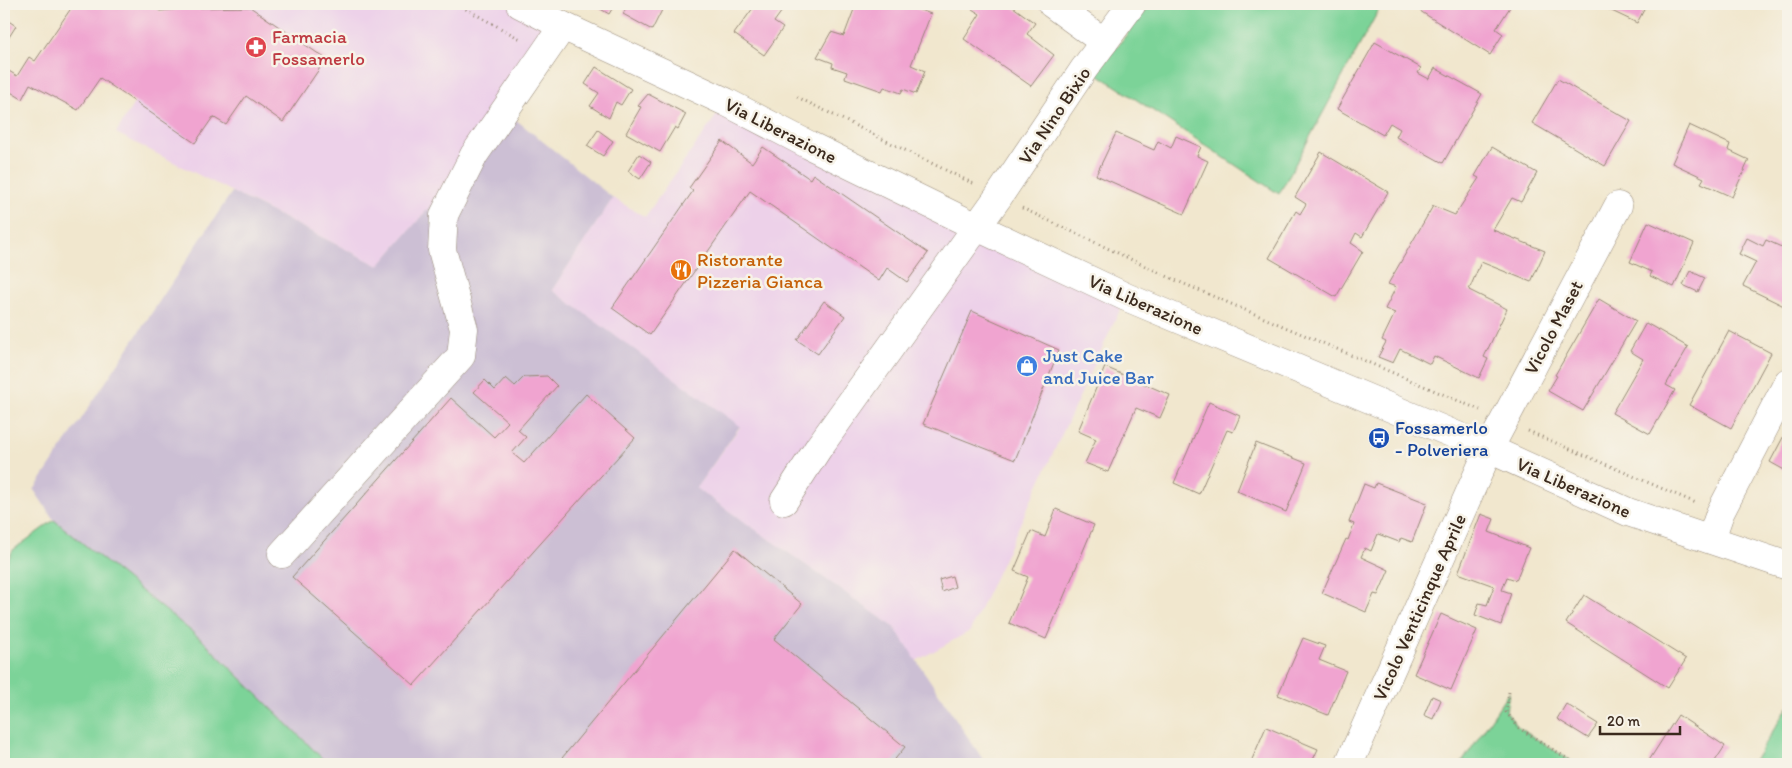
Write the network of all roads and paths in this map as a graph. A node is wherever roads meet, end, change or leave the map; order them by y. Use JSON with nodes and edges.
{"nodes":[{"id":1,"x":457,"y":4,"type":"edge"},
{"id":2,"x":520,"y":4,"type":"edge"},
{"id":3,"x":1052,"y":4,"type":"edge"},
{"id":4,"x":1132,"y":4,"type":"edge"},
{"id":5,"x":563,"y":26,"type":"junction"},
{"id":6,"x":1104,"y":42,"type":"junction"},
{"id":7,"x":546,"y":52,"type":"junction"},
{"id":8,"x":797,"y":97,"type":"dead end"},
{"id":9,"x":999,"y":196,"type":"junction"},
{"id":10,"x":1618,"y":206,"type":"dead end"},
{"id":11,"x":977,"y":227,"type":"junction"},
{"id":12,"x":1788,"y":382,"type":"edge"},
{"id":13,"x":1504,"y":420,"type":"junction"},
{"id":14,"x":1489,"y":449,"type":"junction"},
{"id":15,"x":784,"y":501,"type":"dead end"},
{"id":16,"x":1720,"y":513,"type":"junction"},
{"id":17,"x":1711,"y":540,"type":"junction"},
{"id":18,"x":282,"y":554,"type":"dead end"},
{"id":19,"x":1788,"y":566,"type":"edge"},
{"id":20,"x":1509,"y":692,"type":"dead end"},
{"id":21,"x":1349,"y":764,"type":"edge"},
{"id":22,"x":1576,"y":764,"type":"edge"}],
"edges":[{"from":1,"to":7,"type":"path"},
{"from":2,"to":5,"type":"main road","name":"Via Liberazione"},
{"from":3,"to":6,"type":"main road"},
{"from":4,"to":6,"type":"main road","name":"Via Nino Bixio"},
{"from":5,"to":7,"type":"main road"},
{"from":5,"to":11,"type":"main road","name":"Via Liberazione"},
{"from":6,"to":9,"type":"main road","name":"Via Nino Bixio"},
{"from":7,"to":18,"type":"main road"},
{"from":8,"to":9,"type":"path"},
{"from":9,"to":11,"type":"main road","name":"Via Nino Bixio"},
{"from":9,"to":13,"type":"path"},
{"from":10,"to":13,"type":"main road","name":"Vicolo Maset"},
{"from":11,"to":14,"type":"main road","name":"Via Liberazione"},
{"from":11,"to":15,"type":"main road","name":"Via Nino Bixio"},
{"from":12,"to":16,"type":"main road"},
{"from":13,"to":14,"type":"main road","name":"Vicolo Maset"},
{"from":13,"to":16,"type":"path"},
{"from":14,"to":17,"type":"main road","name":"Via Liberazione"},
{"from":14,"to":21,"type":"main road","name":"Vicolo Venticinque Aprile"},
{"from":16,"to":17,"type":"main road"},
{"from":17,"to":19,"type":"main road","name":"Via Liberazione"},
{"from":20,"to":22,"type":"path"}]}
